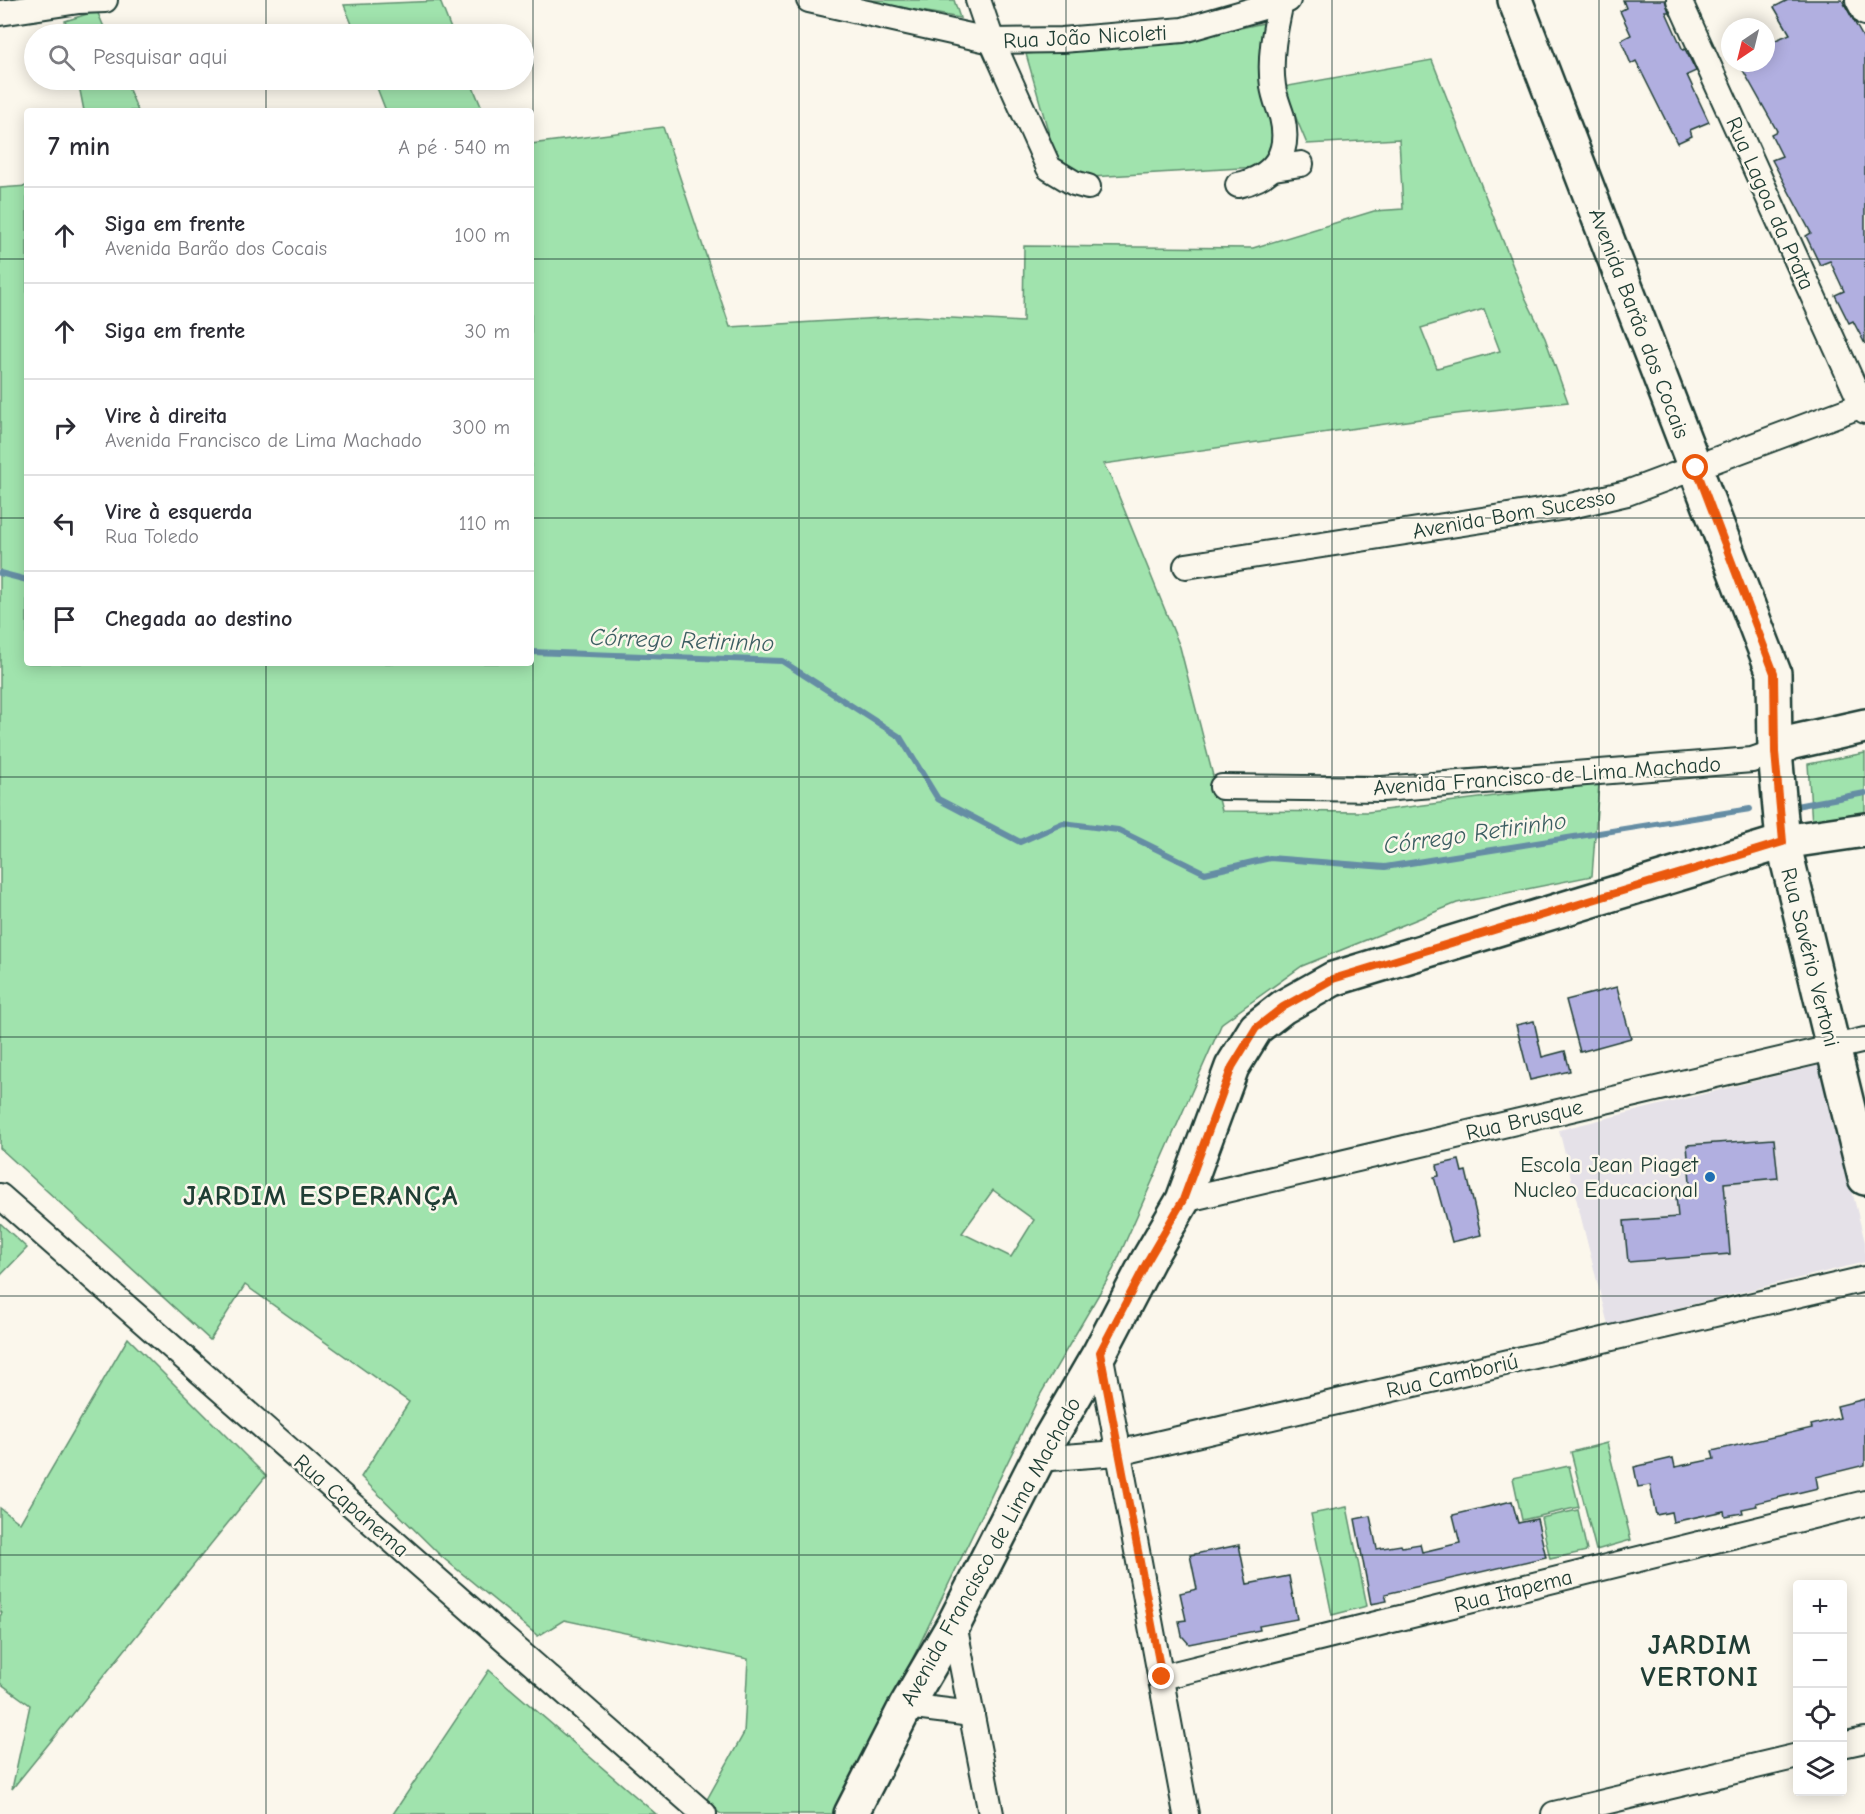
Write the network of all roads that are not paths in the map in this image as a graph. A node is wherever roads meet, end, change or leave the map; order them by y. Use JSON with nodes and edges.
{"nodes":[{"id":1,"x":105,"y":0,"type":"edge"},
{"id":2,"x":809,"y":0,"type":"edge"},
{"id":3,"x":978,"y":0,"type":"edge"},
{"id":4,"x":1515,"y":0,"type":"edge"},
{"id":5,"x":1679,"y":0,"type":"edge"},
{"id":6,"x":1858,"y":0,"type":"edge"},
{"id":7,"x":1285,"y":1,"type":"edge"},
{"id":8,"x":0,"y":13,"type":"edge"},
{"id":9,"x":1865,"y":13,"type":"edge"},
{"id":10,"x":992,"y":40,"type":"junction"},
{"id":11,"x":1301,"y":164,"type":"dead end"},
{"id":12,"x":1274,"y":168,"type":"junction"},
{"id":13,"x":1238,"y":185,"type":"dead end"},
{"id":14,"x":1088,"y":187,"type":"dead end"},
{"id":15,"x":1864,"y":407,"type":"edge"},
{"id":16,"x":1696,"y":468,"type":"junction"},
{"id":17,"x":1186,"y":566,"type":"dead end"},
{"id":18,"x":1865,"y":726,"type":"edge"},
{"id":19,"x":1775,"y":752,"type":"junction"},
{"id":20,"x":1222,"y":787,"type":"dead end"},
{"id":21,"x":1865,"y":830,"type":"edge"},
{"id":22,"x":1783,"y":842,"type":"junction"},
{"id":23,"x":1865,"y":1040,"type":"edge"},
{"id":24,"x":1833,"y":1046,"type":"junction"},
{"id":25,"x":1865,"y":1178,"type":"edge"},
{"id":26,"x":0,"y":1196,"type":"edge"},
{"id":27,"x":1183,"y":1200,"type":"junction"},
{"id":28,"x":1865,"y":1279,"type":"edge"},
{"id":29,"x":1100,"y":1352,"type":"junction"},
{"id":30,"x":1118,"y":1453,"type":"junction"},
{"id":31,"x":1038,"y":1459,"type":"junction"},
{"id":32,"x":1865,"y":1503,"type":"edge"},
{"id":33,"x":954,"y":1624,"type":"junction"},
{"id":34,"x":1162,"y":1677,"type":"junction"},
{"id":35,"x":906,"y":1706,"type":"junction"},
{"id":36,"x":972,"y":1714,"type":"junction"},
{"id":37,"x":1865,"y":1740,"type":"edge"},
{"id":38,"x":1847,"y":1745,"type":"edge"},
{"id":39,"x":1793,"y":1757,"type":"edge"},
{"id":40,"x":704,"y":1814,"type":"edge"},
{"id":41,"x":851,"y":1814,"type":"edge"},
{"id":42,"x":991,"y":1814,"type":"edge"},
{"id":43,"x":1186,"y":1814,"type":"edge"},
{"id":44,"x":1554,"y":1814,"type":"edge"}],
"edges":[{"from":1,"to":8,"type":"street"},
{"from":2,"to":10,"type":"street","name":"Rua João Nicoleti"},
{"from":3,"to":10,"type":"street"},
{"from":4,"to":16,"type":"street","name":"Avenida Barão dos Cocais"},
{"from":5,"to":15,"type":"street","name":"Rua Lagoa da Prata"},
{"from":6,"to":9,"type":"street"},
{"from":7,"to":10,"type":"street","name":"Rua João Nicoleti"},
{"from":7,"to":12,"type":"street"},
{"from":10,"to":14,"type":"street"},
{"from":11,"to":12,"type":"street"},
{"from":12,"to":13,"type":"street"},
{"from":15,"to":16,"type":"street","name":"Avenida Bom Sucesso"},
{"from":16,"to":17,"type":"street","name":"Avenida Bom Sucesso"},
{"from":16,"to":19,"type":"street","name":"Avenida Barão dos Cocais"},
{"from":18,"to":19,"type":"street","name":"Avenida Francisco de Lima Machado"},
{"from":19,"to":20,"type":"street","name":"Avenida Francisco de Lima Machado"},
{"from":19,"to":22,"type":"street","name":"Avenida Barão dos Cocais"},
{"from":21,"to":22,"type":"street","name":"Avenida Francisco de Lima Machado"},
{"from":22,"to":24,"type":"street","name":"Rua Savério Vertoni"},
{"from":22,"to":27,"type":"street","name":"Avenida Francisco de Lima Machado"},
{"from":23,"to":24,"type":"street","name":"Rua Brusque"},
{"from":24,"to":25,"type":"street","name":"Rua Savério Vertoni"},
{"from":24,"to":27,"type":"street","name":"Rua Brusque"},
{"from":26,"to":40,"type":"street","name":"Rua Capanema"},
{"from":27,"to":29,"type":"street","name":"Avenida Francisco de Lima Machado"},
{"from":28,"to":30,"type":"street","name":"Rua Camboriú"},
{"from":29,"to":30,"type":"street"},
{"from":29,"to":31,"type":"street","name":"Avenida Francisco de Lima Machado"},
{"from":30,"to":31,"type":"street","name":"Rua Camboriú"},
{"from":30,"to":34,"type":"street"},
{"from":31,"to":33,"type":"street","name":"Avenida Francisco de Lima Machado"},
{"from":32,"to":34,"type":"street","name":"Rua Itapema"},
{"from":33,"to":35,"type":"street","name":"Avenida Francisco de Lima Machado"},
{"from":33,"to":36,"type":"street"},
{"from":34,"to":43,"type":"street"},
{"from":35,"to":36,"type":"street"},
{"from":35,"to":41,"type":"street","name":"Avenida Francisco de Lima Machado"},
{"from":36,"to":42,"type":"street"},
{"from":37,"to":38,"type":"street"},
{"from":39,"to":44,"type":"street"}]}
